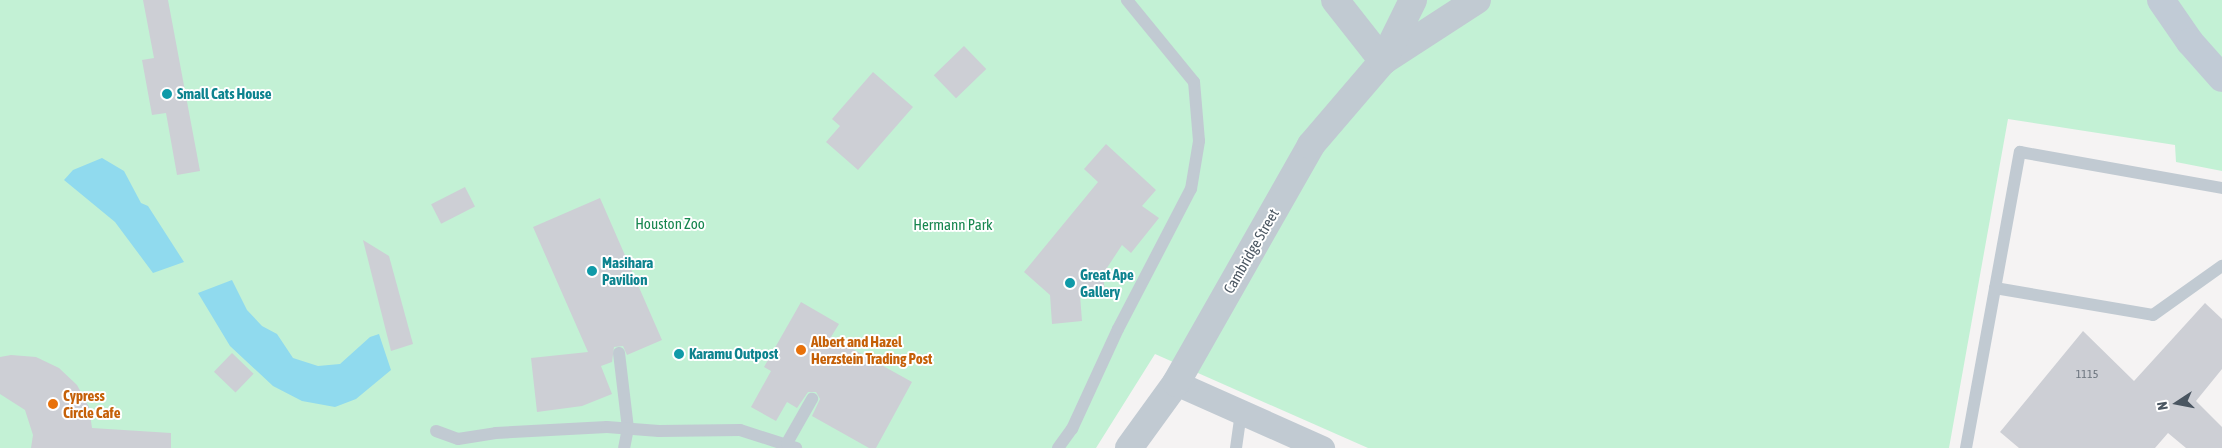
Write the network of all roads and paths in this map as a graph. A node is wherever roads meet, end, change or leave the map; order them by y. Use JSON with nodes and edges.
{"nodes":[{"id":1,"x":1126,"y":0,"type":"edge"},
{"id":2,"x":1335,"y":0,"type":"edge"},
{"id":3,"x":1413,"y":0,"type":"edge"},
{"id":4,"x":1477,"y":0,"type":"edge"},
{"id":5,"x":2161,"y":0,"type":"edge"},
{"id":6,"x":1383,"y":61,"type":"junction"},
{"id":7,"x":2222,"y":78,"type":"edge"},
{"id":8,"x":2222,"y":188,"type":"edge"},
{"id":9,"x":2222,"y":266,"type":"edge"},
{"id":10,"x":1995,"y":288,"type":"junction"},
{"id":11,"x":619,"y":353,"type":"dead end"},
{"id":12,"x":1176,"y":383,"type":"junction"},
{"id":13,"x":812,"y":398,"type":"dead end"},
{"id":14,"x":1241,"y":413,"type":"junction"},
{"id":15,"x":628,"y":428,"type":"junction"},
{"id":16,"x":436,"y":430,"type":"dead end"},
{"id":17,"x":791,"y":446,"type":"edge"},
{"id":18,"x":1317,"y":447,"type":"edge"},
{"id":19,"x":624,"y":448,"type":"edge"},
{"id":20,"x":1058,"y":448,"type":"edge"},
{"id":21,"x":1128,"y":448,"type":"edge"},
{"id":22,"x":1236,"y":448,"type":"edge"},
{"id":23,"x":1966,"y":448,"type":"edge"}],
"edges":[{"from":1,"to":20,"type":"lane"},
{"from":2,"to":6,"type":"street"},
{"from":3,"to":6,"type":"street","name":"Cambridge Street"},
{"from":4,"to":6,"type":"street","name":"Cambridge Street"},
{"from":5,"to":7,"type":"main road"},
{"from":6,"to":12,"type":"street","name":"Cambridge Street"},
{"from":8,"to":10,"type":"lane"},
{"from":9,"to":10,"type":"lane"},
{"from":10,"to":23,"type":"lane"},
{"from":11,"to":15,"type":"lane"},
{"from":12,"to":14,"type":"street"},
{"from":12,"to":21,"type":"street","name":"Cambridge Street"},
{"from":13,"to":17,"type":"lane"},
{"from":14,"to":18,"type":"street"},
{"from":14,"to":22,"type":"lane"},
{"from":15,"to":16,"type":"lane"},
{"from":15,"to":17,"type":"lane"},
{"from":15,"to":19,"type":"lane"}]}
